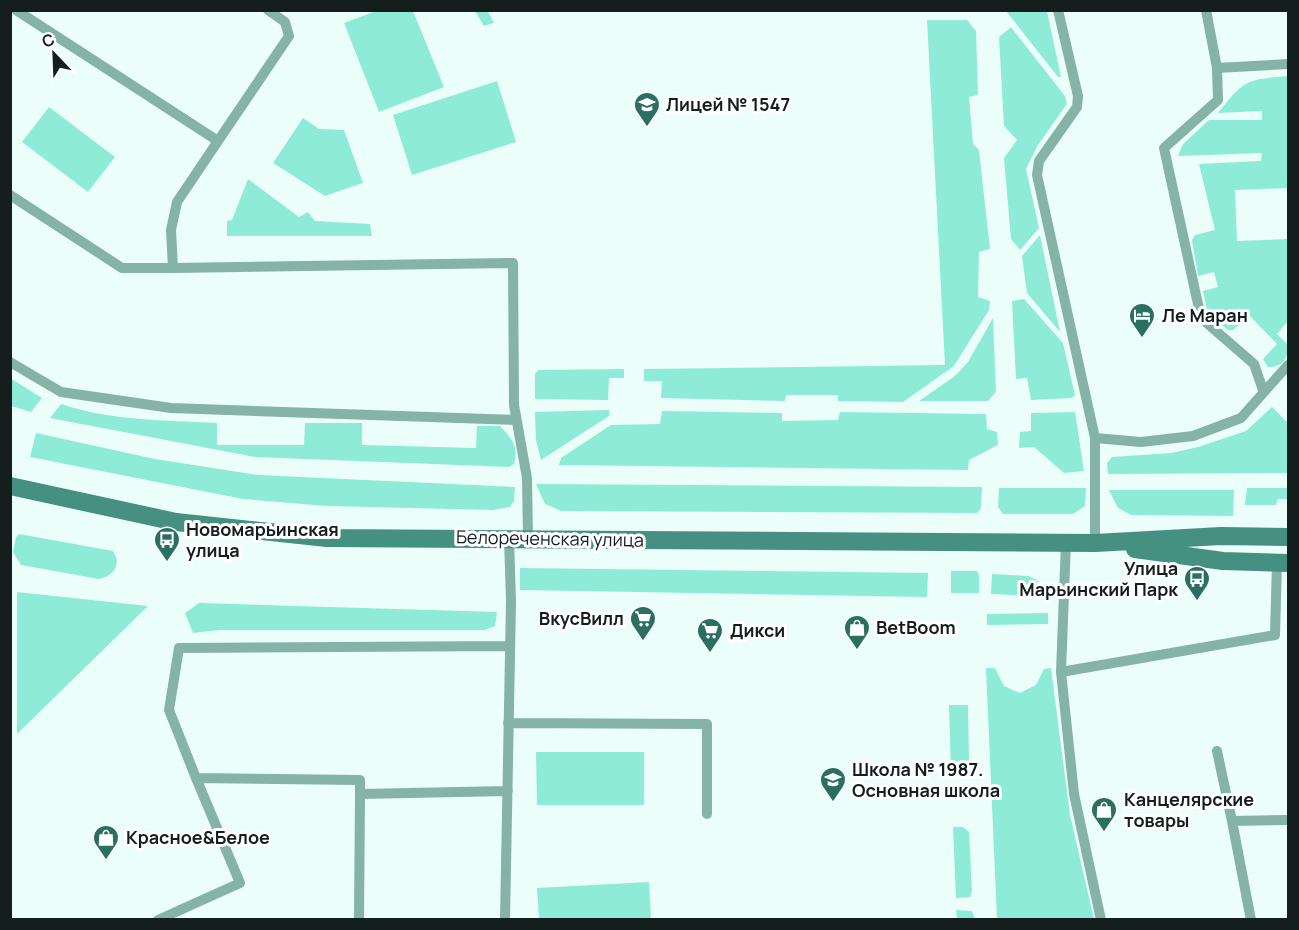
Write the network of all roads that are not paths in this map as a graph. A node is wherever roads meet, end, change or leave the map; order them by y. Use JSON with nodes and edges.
{"nodes":[{"id":1,"x":16,"y":10,"type":"edge"},
{"id":2,"x":268,"y":10,"type":"edge"},
{"id":3,"x":1058,"y":10,"type":"edge"},
{"id":4,"x":1206,"y":10,"type":"edge"},
{"id":5,"x":1288,"y":64,"type":"edge"},
{"id":6,"x":1217,"y":68,"type":"junction"},
{"id":7,"x":218,"y":141,"type":"junction"},
{"id":8,"x":10,"y":195,"type":"edge"},
{"id":9,"x":173,"y":268,"type":"junction"},
{"id":10,"x":10,"y":362,"type":"edge"},
{"id":11,"x":1288,"y":365,"type":"edge"},
{"id":12,"x":1263,"y":390,"type":"junction"},
{"id":13,"x":515,"y":420,"type":"junction"},
{"id":14,"x":1095,"y":438,"type":"junction"},
{"id":15,"x":10,"y":486,"type":"edge"},
{"id":16,"x":1288,"y":537,"type":"edge"},
{"id":17,"x":509,"y":538,"type":"junction"},
{"id":18,"x":528,"y":538,"type":"junction"},
{"id":19,"x":1066,"y":542,"type":"junction"},
{"id":20,"x":1095,"y":543,"type":"junction"},
{"id":21,"x":1283,"y":562,"type":"edge"},
{"id":22,"x":509,"y":646,"type":"junction"},
{"id":23,"x":1061,"y":672,"type":"junction"},
{"id":24,"x":508,"y":723,"type":"junction"},
{"id":25,"x":1217,"y":751,"type":"dead end"},
{"id":26,"x":196,"y":778,"type":"junction"},
{"id":27,"x":508,"y":791,"type":"junction"},
{"id":28,"x":360,"y":794,"type":"junction"},
{"id":29,"x":707,"y":814,"type":"dead end"},
{"id":30,"x":1288,"y":820,"type":"edge"},
{"id":31,"x":1232,"y":821,"type":"junction"},
{"id":32,"x":158,"y":920,"type":"edge"},
{"id":33,"x":359,"y":920,"type":"edge"},
{"id":34,"x":505,"y":920,"type":"edge"},
{"id":35,"x":1101,"y":920,"type":"edge"},
{"id":36,"x":1251,"y":920,"type":"edge"}],
"edges":[{"from":1,"to":7,"type":"lane"},
{"from":2,"to":7,"type":"lane"},
{"from":3,"to":14,"type":"lane"},
{"from":4,"to":6,"type":"lane"},
{"from":5,"to":6,"type":"lane"},
{"from":6,"to":12,"type":"lane"},
{"from":7,"to":9,"type":"lane"},
{"from":8,"to":9,"type":"lane"},
{"from":9,"to":13,"type":"lane"},
{"from":10,"to":13,"type":"lane"},
{"from":11,"to":12,"type":"lane"},
{"from":12,"to":14,"type":"lane"},
{"from":13,"to":18,"type":"lane"},
{"from":14,"to":20,"type":"lane"},
{"from":15,"to":17,"type":"main road","name":"Белореченская улица"},
{"from":16,"to":20,"type":"main road","name":"Белореченская улица"},
{"from":17,"to":18,"type":"main road","name":"Белореченская улица"},
{"from":17,"to":22,"type":"lane"},
{"from":18,"to":19,"type":"main road","name":"Белореченская улица"},
{"from":19,"to":20,"type":"main road","name":"Белореченская улица"},
{"from":19,"to":23,"type":"lane"},
{"from":20,"to":21,"type":"main road","name":"Белореченская улица"},
{"from":21,"to":23,"type":"lane"},
{"from":22,"to":24,"type":"lane"},
{"from":22,"to":26,"type":"lane"},
{"from":23,"to":35,"type":"lane"},
{"from":24,"to":27,"type":"lane"},
{"from":24,"to":29,"type":"lane"},
{"from":25,"to":31,"type":"lane"},
{"from":26,"to":28,"type":"lane"},
{"from":26,"to":32,"type":"lane"},
{"from":27,"to":28,"type":"lane"},
{"from":27,"to":34,"type":"lane"},
{"from":28,"to":33,"type":"lane"},
{"from":30,"to":31,"type":"lane"},
{"from":31,"to":36,"type":"lane"}]}
